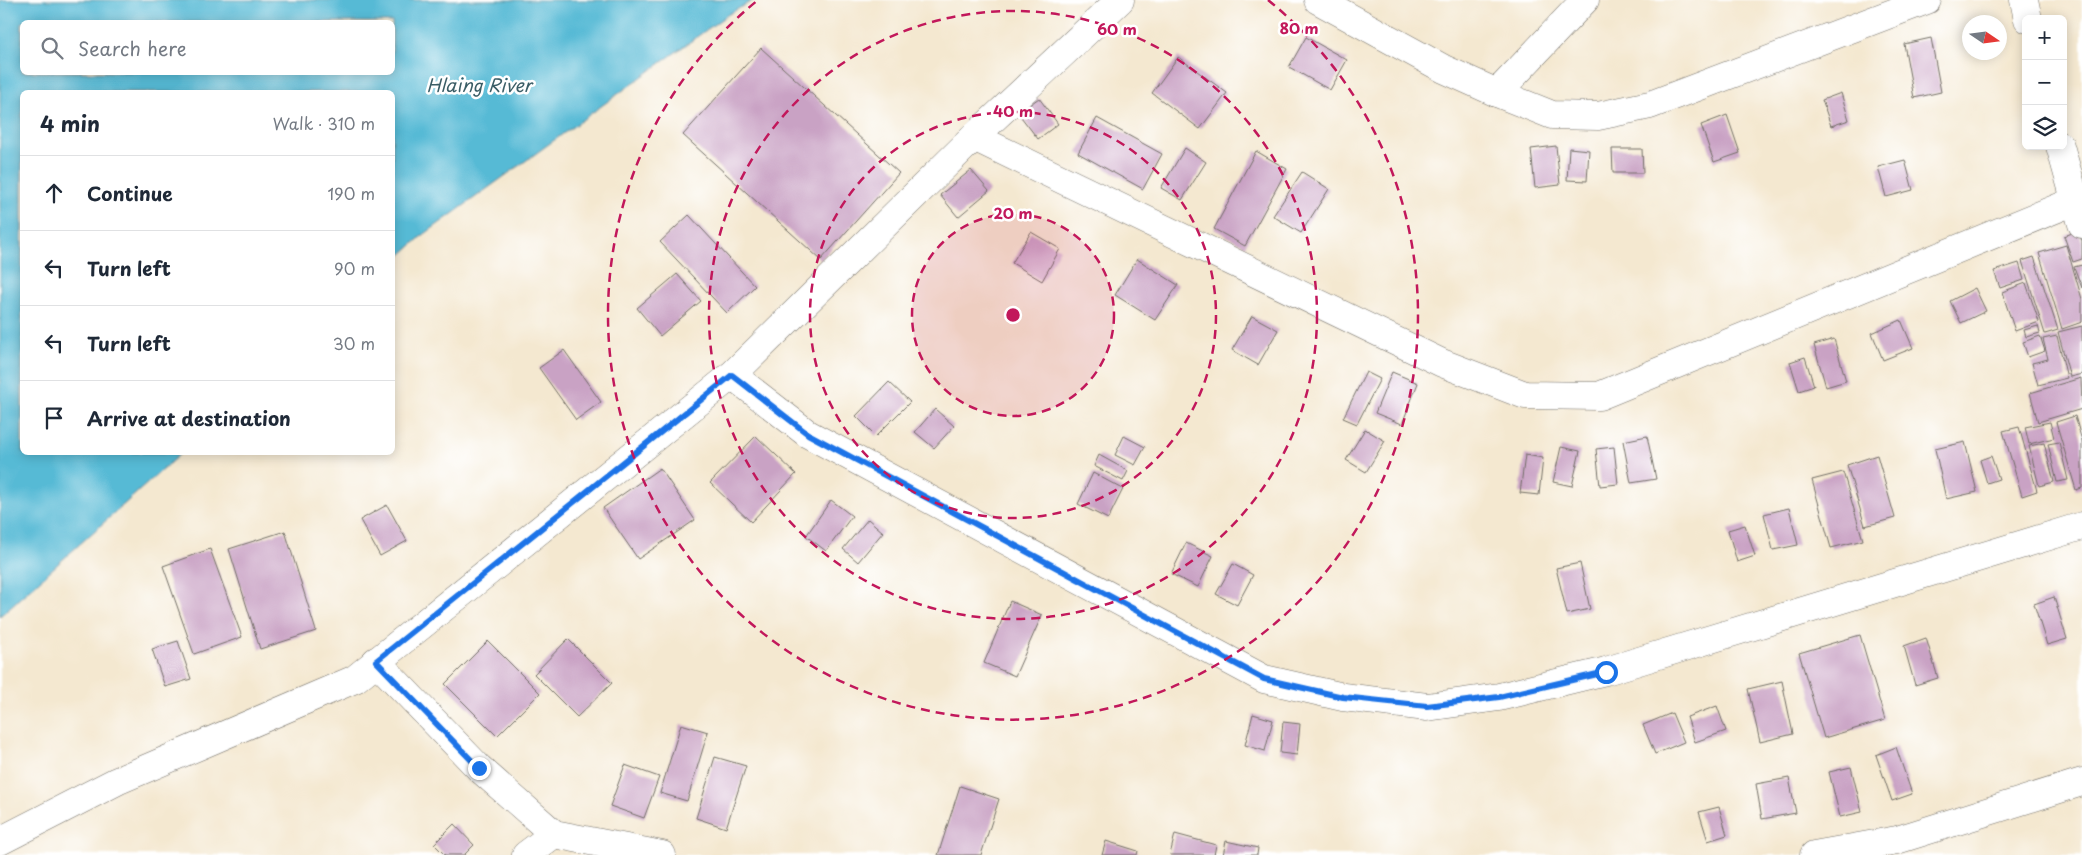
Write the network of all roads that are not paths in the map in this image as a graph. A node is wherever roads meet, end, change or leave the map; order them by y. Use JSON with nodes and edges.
{"nodes":[{"id":1,"x":1120,"y":0,"type":"edge"},
{"id":2,"x":1318,"y":0,"type":"edge"},
{"id":3,"x":1584,"y":0,"type":"edge"},
{"id":4,"x":1927,"y":0,"type":"edge"},
{"id":5,"x":2024,"y":0,"type":"edge"},
{"id":6,"x":2027,"y":15,"type":"edge"},
{"id":7,"x":1497,"y":93,"type":"junction"},
{"id":8,"x":974,"y":137,"type":"junction"},
{"id":9,"x":2061,"y":150,"type":"edge"},
{"id":10,"x":2079,"y":208,"type":"edge"},
{"id":11,"x":732,"y":375,"type":"junction"},
{"id":12,"x":2082,"y":526,"type":"edge"},
{"id":13,"x":376,"y":661,"type":"junction"},
{"id":14,"x":2082,"y":782,"type":"edge"},
{"id":15,"x":554,"y":834,"type":"junction"},
{"id":16,"x":0,"y":841,"type":"edge"},
{"id":17,"x":526,"y":855,"type":"edge"},
{"id":18,"x":662,"y":855,"type":"edge"},
{"id":19,"x":1814,"y":855,"type":"edge"}],
"edges":[{"from":1,"to":8,"type":"street"},
{"from":2,"to":7,"type":"street"},
{"from":3,"to":7,"type":"street"},
{"from":4,"to":7,"type":"street"},
{"from":5,"to":6,"type":"street"},
{"from":8,"to":10,"type":"street"},
{"from":8,"to":11,"type":"street"},
{"from":9,"to":10,"type":"street"},
{"from":11,"to":12,"type":"street"},
{"from":11,"to":13,"type":"street"},
{"from":13,"to":15,"type":"street"},
{"from":13,"to":16,"type":"street"},
{"from":14,"to":19,"type":"street"},
{"from":15,"to":17,"type":"street"},
{"from":15,"to":18,"type":"street"}]}
